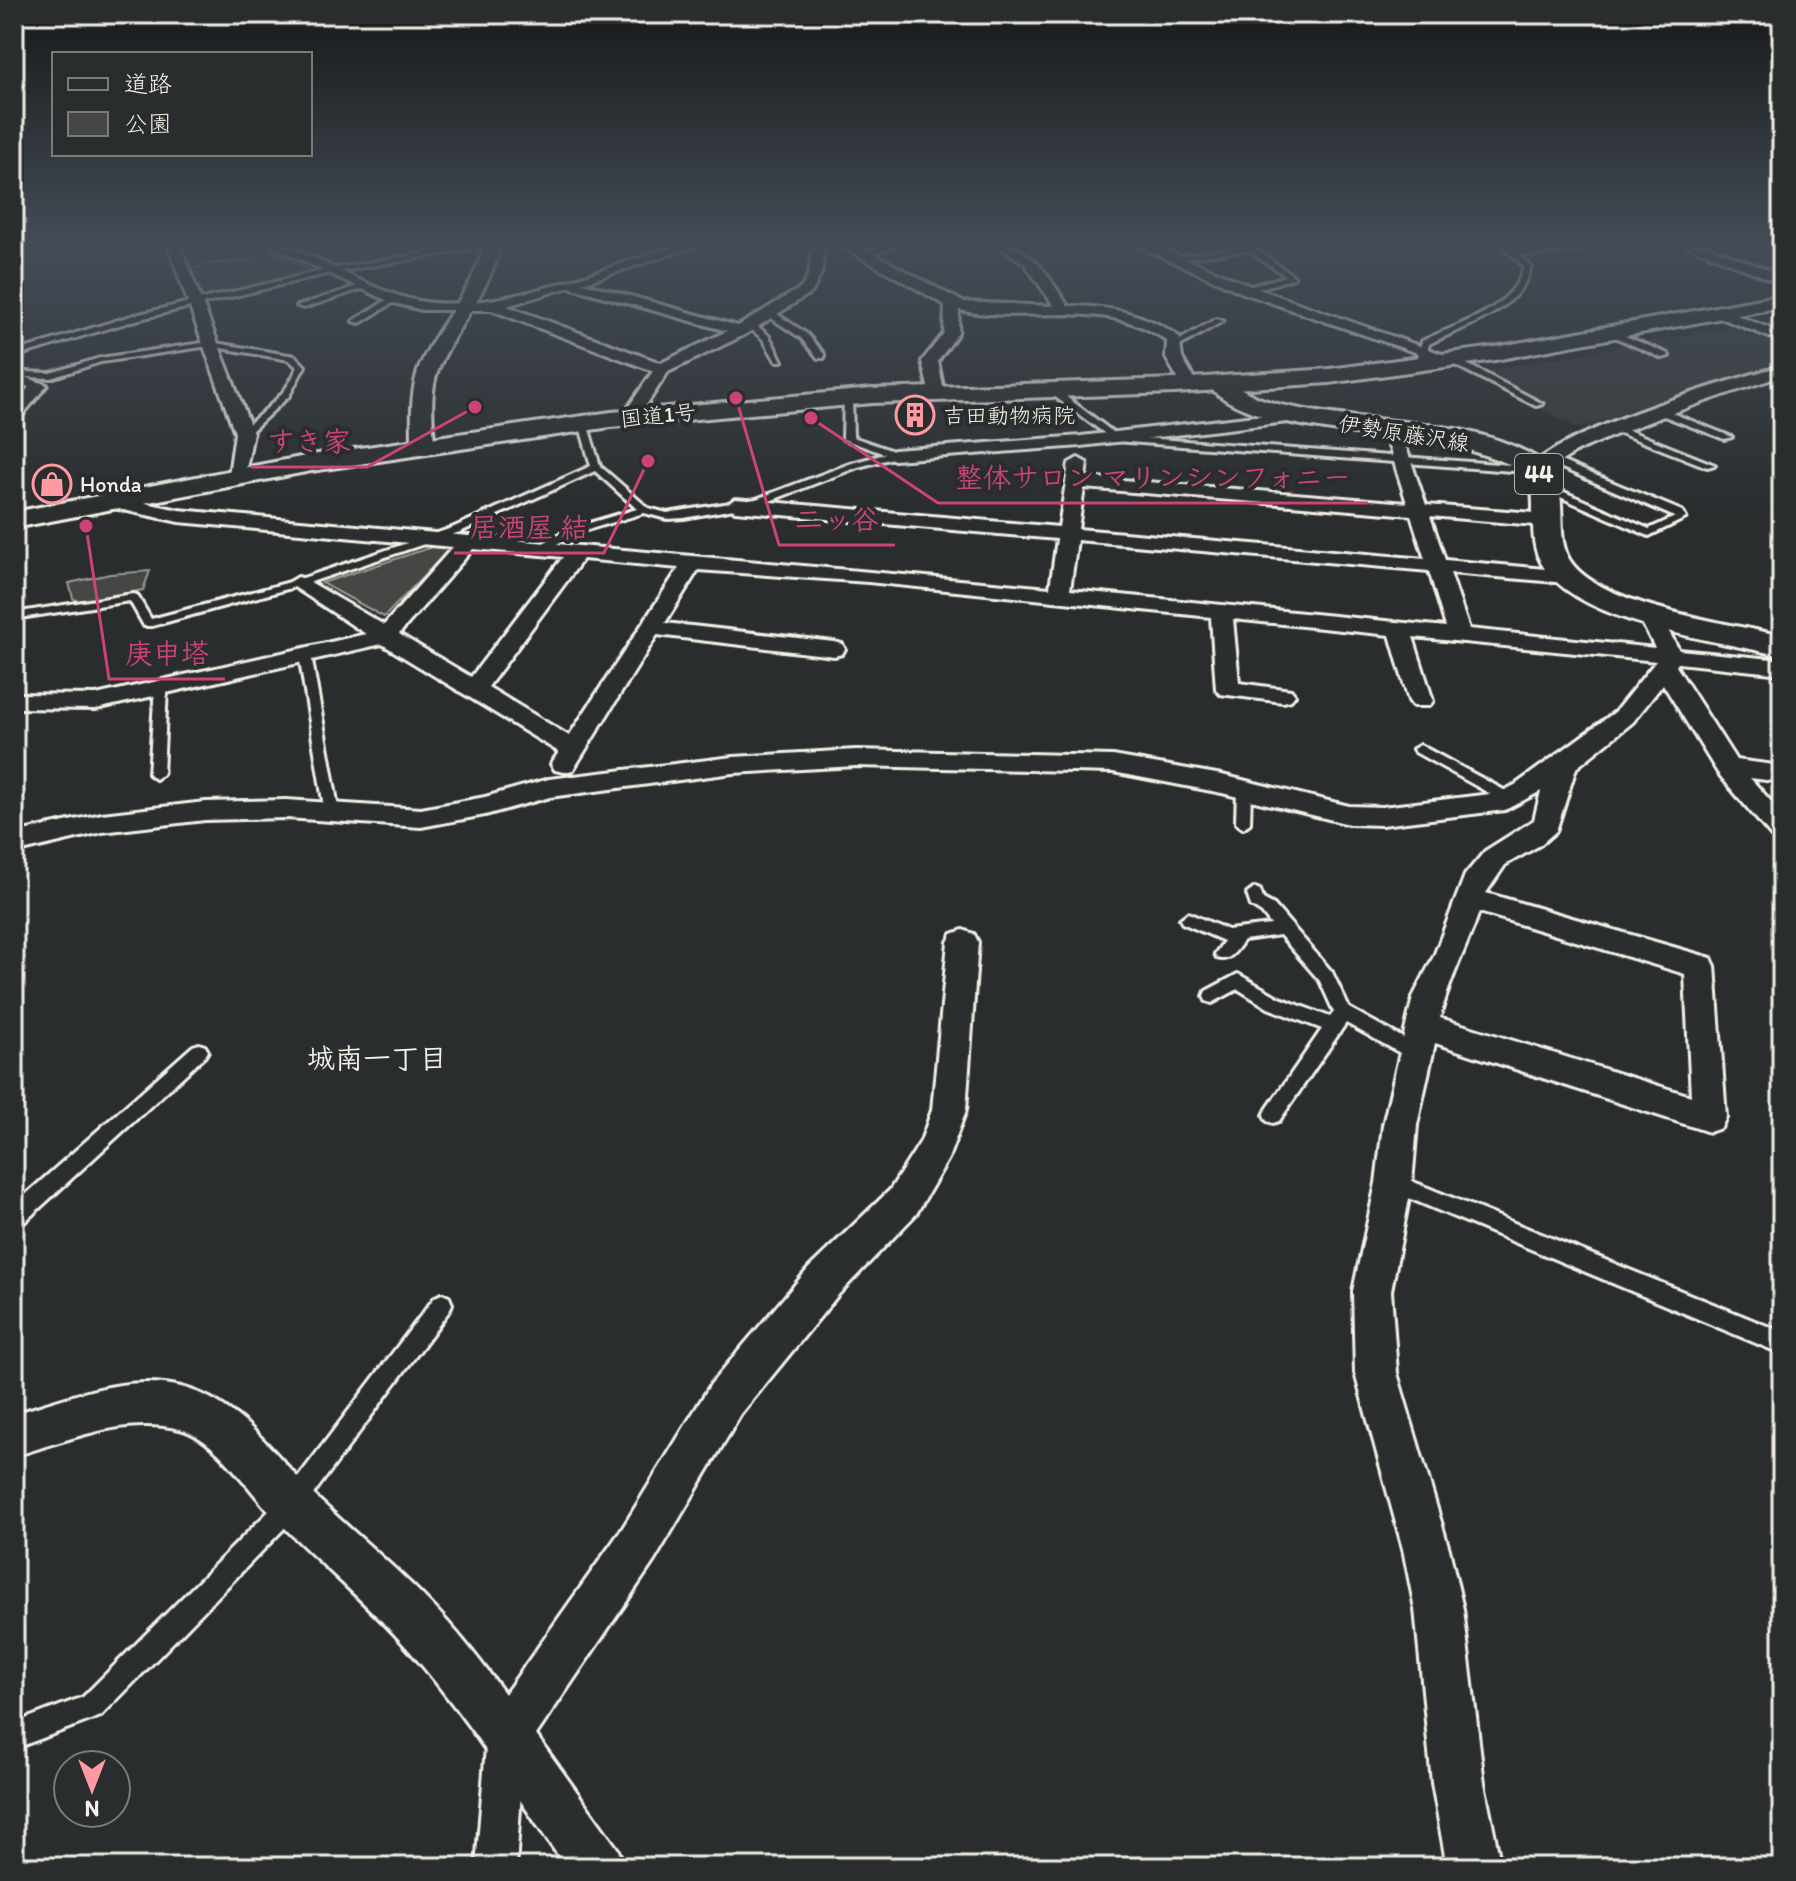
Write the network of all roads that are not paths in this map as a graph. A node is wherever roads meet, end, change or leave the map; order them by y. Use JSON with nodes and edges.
{"nodes":[{"id":1,"x":80,"y":334,"type":"edge"},
{"id":2,"x":205,"y":334,"type":"edge"},
{"id":3,"x":447,"y":334,"type":"edge"},
{"id":4,"x":568,"y":334,"type":"edge"},
{"id":5,"x":734,"y":334,"type":"edge"},
{"id":6,"x":758,"y":334,"type":"edge"},
{"id":7,"x":801,"y":334,"type":"edge"},
{"id":8,"x":950,"y":334,"type":"edge"},
{"id":9,"x":1167,"y":334,"type":"edge"},
{"id":10,"x":1196,"y":334,"type":"edge"},
{"id":11,"x":1358,"y":334,"type":"edge"},
{"id":12,"x":1445,"y":334,"type":"edge"},
{"id":13,"x":1609,"y":334,"type":"edge"},
{"id":14,"x":1615,"y":334,"type":"edge"},
{"id":15,"x":209,"y":344,"type":"junction"},
{"id":16,"x":1175,"y":345,"type":"junction"},
{"id":17,"x":14,"y":355,"type":"edge"},
{"id":18,"x":821,"y":356,"type":"dead end"},
{"id":19,"x":1665,"y":356,"type":"dead end"},
{"id":20,"x":779,"y":359,"type":"dead end"},
{"id":21,"x":1421,"y":359,"type":"junction"},
{"id":22,"x":1454,"y":361,"type":"junction"},
{"id":23,"x":662,"y":369,"type":"junction"},
{"id":24,"x":1782,"y":371,"type":"edge"},
{"id":25,"x":14,"y":378,"type":"edge"},
{"id":26,"x":1219,"y":383,"type":"junction"},
{"id":27,"x":1189,"y":384,"type":"junction"},
{"id":28,"x":936,"y":392,"type":"junction"},
{"id":29,"x":1057,"y":394,"type":"dead end"},
{"id":30,"x":848,"y":397,"type":"junction"},
{"id":31,"x":1539,"y":404,"type":"dead end"},
{"id":32,"x":1659,"y":411,"type":"junction"},
{"id":33,"x":14,"y":414,"type":"edge"},
{"id":34,"x":1299,"y":416,"type":"junction"},
{"id":35,"x":629,"y":418,"type":"junction"},
{"id":36,"x":583,"y":423,"type":"junction"},
{"id":37,"x":1615,"y":428,"type":"junction"},
{"id":38,"x":1392,"y":430,"type":"junction"},
{"id":39,"x":244,"y":433,"type":"junction"},
{"id":40,"x":1727,"y":437,"type":"dead end"},
{"id":41,"x":1115,"y":438,"type":"junction"},
{"id":42,"x":1081,"y":441,"type":"junction"},
{"id":43,"x":423,"y":445,"type":"junction"},
{"id":44,"x":894,"y":455,"type":"junction"},
{"id":45,"x":1402,"y":460,"type":"junction"},
{"id":46,"x":1710,"y":465,"type":"dead end"},
{"id":47,"x":596,"y":467,"type":"junction"},
{"id":48,"x":1544,"y":472,"type":"junction"},
{"id":49,"x":238,"y":475,"type":"junction"},
{"id":50,"x":1075,"y":482,"type":"junction"},
{"id":51,"x":107,"y":501,"type":"junction"},
{"id":52,"x":735,"y":505,"type":"junction"},
{"id":53,"x":644,"y":510,"type":"junction"},
{"id":54,"x":1418,"y":510,"type":"junction"},
{"id":55,"x":14,"y":520,"type":"edge"},
{"id":56,"x":1547,"y":520,"type":"junction"},
{"id":57,"x":1067,"y":534,"type":"junction"},
{"id":58,"x":433,"y":538,"type":"junction"},
{"id":59,"x":468,"y":542,"type":"junction"},
{"id":60,"x":540,"y":549,"type":"junction"},
{"id":61,"x":578,"y":552,"type":"junction"},
{"id":62,"x":692,"y":563,"type":"junction"},
{"id":63,"x":1437,"y":566,"type":"junction"},
{"id":64,"x":1567,"y":577,"type":"junction"},
{"id":65,"x":298,"y":583,"type":"junction"},
{"id":66,"x":1059,"y":595,"type":"junction"},
{"id":67,"x":1221,"y":611,"type":"junction"},
{"id":68,"x":1649,"y":615,"type":"junction"},
{"id":69,"x":14,"y":616,"type":"edge"},
{"id":70,"x":651,"y":628,"type":"junction"},
{"id":71,"x":1399,"y":629,"type":"junction"},
{"id":72,"x":1460,"y":635,"type":"junction"},
{"id":73,"x":386,"y":636,"type":"junction"},
{"id":74,"x":1782,"y":646,"type":"edge"},
{"id":75,"x":834,"y":649,"type":"dead end"},
{"id":76,"x":305,"y":655,"type":"junction"},
{"id":77,"x":1667,"y":660,"type":"junction"},
{"id":78,"x":1782,"y":667,"type":"edge"},
{"id":79,"x":161,"y":687,"type":"junction"},
{"id":80,"x":474,"y":689,"type":"junction"},
{"id":81,"x":1283,"y":695,"type":"dead end"},
{"id":82,"x":1421,"y":701,"type":"dead end"},
{"id":83,"x":15,"y":702,"type":"edge"},
{"id":84,"x":1585,"y":745,"type":"junction"},
{"id":85,"x":573,"y":749,"type":"junction"},
{"id":86,"x":1420,"y":749,"type":"dead end"},
{"id":87,"x":1727,"y":767,"type":"junction"},
{"id":88,"x":156,"y":774,"type":"dead end"},
{"id":89,"x":1782,"y":774,"type":"edge"},
{"id":90,"x":549,"y":788,"type":"junction"},
{"id":91,"x":1244,"y":789,"type":"junction"},
{"id":92,"x":1510,"y":799,"type":"junction"},
{"id":93,"x":332,"y":813,"type":"junction"},
{"id":94,"x":1243,"y":823,"type":"dead end"},
{"id":95,"x":1782,"y":830,"type":"edge"},
{"id":96,"x":14,"y":843,"type":"edge"},
{"id":97,"x":1255,"y":894,"type":"dead end"},
{"id":98,"x":1471,"y":899,"type":"junction"},
{"id":99,"x":1188,"y":919,"type":"dead end"},
{"id":100,"x":1284,"y":929,"type":"junction"},
{"id":101,"x":1241,"y":933,"type":"junction"},
{"id":102,"x":963,"y":942,"type":"dead end"},
{"id":103,"x":1223,"y":954,"type":"dead end"},
{"id":104,"x":1212,"y":996,"type":"dead end"},
{"id":105,"x":1338,"y":1020,"type":"junction"},
{"id":106,"x":1421,"y":1040,"type":"junction"},
{"id":107,"x":199,"y":1051,"type":"dead end"},
{"id":108,"x":1273,"y":1115,"type":"dead end"},
{"id":109,"x":1394,"y":1183,"type":"junction"},
{"id":110,"x":14,"y":1218,"type":"edge"},
{"id":111,"x":442,"y":1304,"type":"dead end"},
{"id":112,"x":1782,"y":1343,"type":"edge"},
{"id":113,"x":14,"y":1435,"type":"edge"},
{"id":114,"x":292,"y":1504,"type":"junction"},
{"id":115,"x":24,"y":1732,"type":"dead end"},
{"id":116,"x":505,"y":1737,"type":"junction"},
{"id":117,"x":496,"y":1867,"type":"edge"},
{"id":118,"x":598,"y":1867,"type":"edge"},
{"id":119,"x":1474,"y":1867,"type":"edge"}],
"edges":[{"from":1,"to":17,"type":"lane"},
{"from":2,"to":15,"type":"street"},
{"from":3,"to":43,"type":"street"},
{"from":4,"to":23,"type":"street"},
{"from":5,"to":23,"type":"street"},
{"from":6,"to":20,"type":"lane"},
{"from":7,"to":18,"type":"lane"},
{"from":8,"to":28,"type":"street"},
{"from":9,"to":16,"type":"street"},
{"from":10,"to":16,"type":"lane"},
{"from":11,"to":21,"type":"street"},
{"from":12,"to":21,"type":"lane"},
{"from":13,"to":22,"type":"main road","name":"国道1号"},
{"from":14,"to":19,"type":"lane"},
{"from":15,"to":25,"type":"lane"},
{"from":15,"to":39,"type":"street"},
{"from":15,"to":39,"type":"lane"},
{"from":16,"to":27,"type":"street"},
{"from":21,"to":22,"type":"main road","name":"国道1号"},
{"from":21,"to":26,"type":"main road","name":"国道1号"},
{"from":22,"to":31,"type":"lane"},
{"from":23,"to":35,"type":"street"},
{"from":24,"to":32,"type":"street"},
{"from":25,"to":33,"type":"street"},
{"from":26,"to":27,"type":"main road","name":"国道1号"},
{"from":26,"to":34,"type":"main road","name":"伊勢原藤沢線","number":"44"},
{"from":27,"to":28,"type":"main road","name":"国道1号"},
{"from":28,"to":30,"type":"main road","name":"国道1号"},
{"from":29,"to":41,"type":"lane"},
{"from":30,"to":35,"type":"main road","name":"国道1号"},
{"from":30,"to":44,"type":"lane"},
{"from":32,"to":37,"type":"street"},
{"from":32,"to":40,"type":"lane"},
{"from":34,"to":38,"type":"main road","name":"伊勢原藤沢線","number":"44"},
{"from":34,"to":41,"type":"street"},
{"from":35,"to":36,"type":"main road","name":"国道1号"},
{"from":36,"to":43,"type":"main road","name":"国道1号"},
{"from":36,"to":47,"type":"lane"},
{"from":37,"to":46,"type":"lane"},
{"from":37,"to":48,"type":"street"},
{"from":38,"to":45,"type":"street"},
{"from":38,"to":48,"type":"main road","name":"伊勢原藤沢線","number":"44"},
{"from":39,"to":49,"type":"street"},
{"from":41,"to":42,"type":"street"},
{"from":41,"to":45,"type":"lane"},
{"from":42,"to":44,"type":"street"},
{"from":42,"to":50,"type":"street"},
{"from":43,"to":49,"type":"main road","name":"国道1号"},
{"from":44,"to":52,"type":"lane"},
{"from":45,"to":48,"type":"lane"},
{"from":45,"to":54,"type":"street"},
{"from":47,"to":53,"type":"lane"},
{"from":47,"to":58,"type":"lane"},
{"from":48,"to":48,"type":"lane"},
{"from":48,"to":56,"type":"main road","number":"44"},
{"from":49,"to":51,"type":"main road","name":"国道1号"},
{"from":50,"to":54,"type":"street"},
{"from":50,"to":57,"type":"street"},
{"from":51,"to":55,"type":"main road","name":"国道1号"},
{"from":51,"to":58,"type":"street"},
{"from":52,"to":53,"type":"lane"},
{"from":52,"to":57,"type":"street"},
{"from":53,"to":60,"type":"lane"},
{"from":54,"to":56,"type":"street"},
{"from":54,"to":63,"type":"street"},
{"from":56,"to":64,"type":"main road","number":"44"},
{"from":57,"to":63,"type":"street"},
{"from":57,"to":66,"type":"street"},
{"from":58,"to":59,"type":"street"},
{"from":58,"to":65,"type":"lane"},
{"from":59,"to":60,"type":"street"},
{"from":59,"to":73,"type":"street"},
{"from":60,"to":61,"type":"street"},
{"from":61,"to":62,"type":"street"},
{"from":61,"to":80,"type":"street"},
{"from":62,"to":66,"type":"street"},
{"from":62,"to":70,"type":"street"},
{"from":63,"to":64,"type":"street"},
{"from":63,"to":72,"type":"street"},
{"from":64,"to":68,"type":"main road"},
{"from":65,"to":69,"type":"lane"},
{"from":65,"to":73,"type":"street"},
{"from":66,"to":67,"type":"street"},
{"from":67,"to":71,"type":"street"},
{"from":67,"to":81,"type":"street"},
{"from":68,"to":74,"type":"main road"},
{"from":68,"to":77,"type":"street"},
{"from":70,"to":75,"type":"street"},
{"from":70,"to":85,"type":"street"},
{"from":71,"to":72,"type":"street"},
{"from":71,"to":82,"type":"street"},
{"from":72,"to":77,"type":"street"},
{"from":73,"to":76,"type":"street"},
{"from":73,"to":80,"type":"street"},
{"from":76,"to":79,"type":"street"},
{"from":76,"to":93,"type":"lane"},
{"from":77,"to":78,"type":"street"},
{"from":77,"to":84,"type":"street"},
{"from":77,"to":87,"type":"street"},
{"from":79,"to":83,"type":"street"},
{"from":79,"to":88,"type":"lane"},
{"from":80,"to":85,"type":"street"},
{"from":84,"to":92,"type":"street"},
{"from":84,"to":98,"type":"street"},
{"from":85,"to":90,"type":"street"},
{"from":86,"to":92,"type":"lane"},
{"from":87,"to":89,"type":"street"},
{"from":87,"to":95,"type":"street"},
{"from":90,"to":91,"type":"street"},
{"from":90,"to":93,"type":"street"},
{"from":91,"to":92,"type":"street"},
{"from":91,"to":94,"type":"lane"},
{"from":93,"to":96,"type":"street"},
{"from":97,"to":100,"type":"lane"},
{"from":98,"to":106,"type":"street"},
{"from":98,"to":106,"type":"street"},
{"from":99,"to":101,"type":"lane"},
{"from":100,"to":101,"type":"lane"},
{"from":100,"to":105,"type":"lane"},
{"from":101,"to":103,"type":"lane"},
{"from":102,"to":116,"type":"street"},
{"from":104,"to":105,"type":"lane"},
{"from":105,"to":106,"type":"lane"},
{"from":105,"to":108,"type":"lane"},
{"from":106,"to":109,"type":"street"},
{"from":107,"to":110,"type":"lane"},
{"from":109,"to":112,"type":"lane"},
{"from":109,"to":119,"type":"street"},
{"from":111,"to":114,"type":"lane"},
{"from":113,"to":114,"type":"street"},
{"from":114,"to":115,"type":"lane"},
{"from":114,"to":116,"type":"street"},
{"from":116,"to":117,"type":"street"},
{"from":116,"to":118,"type":"street"}]}
